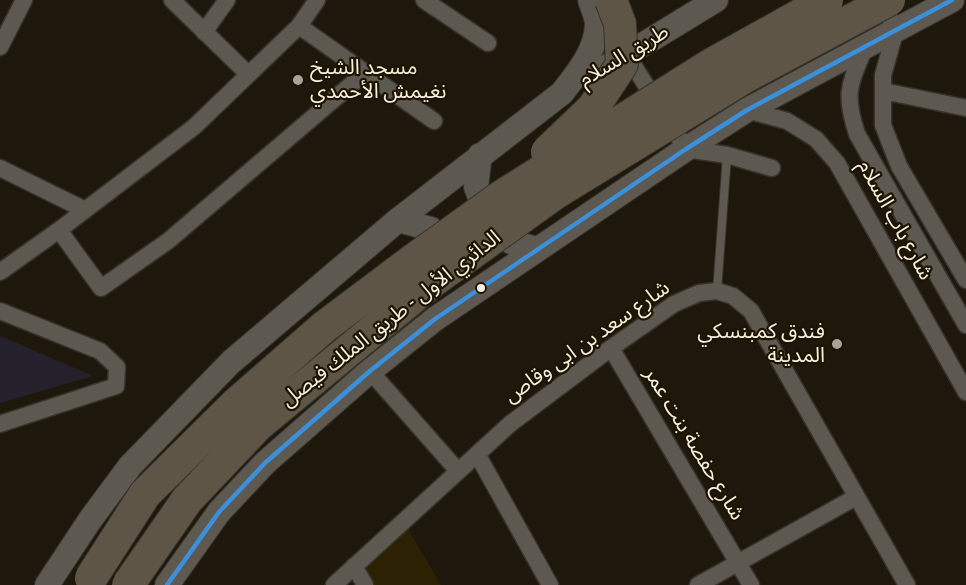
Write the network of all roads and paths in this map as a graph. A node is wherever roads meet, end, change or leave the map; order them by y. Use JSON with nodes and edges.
{"nodes":[{"id":1,"x":24,"y":0,"type":"edge"},
{"id":2,"x":172,"y":0,"type":"edge"},
{"id":3,"x":227,"y":0,"type":"edge"},
{"id":4,"x":317,"y":0,"type":"edge"},
{"id":5,"x":424,"y":0,"type":"edge"},
{"id":6,"x":590,"y":0,"type":"edge"},
{"id":7,"x":611,"y":0,"type":"edge"},
{"id":8,"x":628,"y":0,"type":"edge"},
{"id":9,"x":717,"y":0,"type":"edge"},
{"id":10,"x":827,"y":0,"type":"edge"},
{"id":11,"x":879,"y":0,"type":"edge"},
{"id":12,"x":952,"y":0,"type":"edge"},
{"id":13,"x":892,"y":15,"type":"edge"},
{"id":14,"x":299,"y":26,"type":"junction"},
{"id":15,"x":204,"y":32,"type":"junction"},
{"id":16,"x":488,"y":43,"type":"dead end"},
{"id":17,"x":866,"y":45,"type":"junction"},
{"id":18,"x":0,"y":47,"type":"edge"},
{"id":19,"x":630,"y":53,"type":"junction"},
{"id":20,"x":366,"y":72,"type":"junction"},
{"id":21,"x":248,"y":74,"type":"junction"},
{"id":22,"x":883,"y":91,"type":"junction"},
{"id":23,"x":562,"y":93,"type":"junction"},
{"id":24,"x":966,"y":108,"type":"edge"},
{"id":25,"x":747,"y":110,"type":"junction"},
{"id":26,"x":434,"y":121,"type":"dead end"},
{"id":27,"x":686,"y":149,"type":"junction"},
{"id":28,"x":480,"y":155,"type":"junction"},
{"id":29,"x":727,"y":155,"type":"junction"},
{"id":30,"x":0,"y":168,"type":"edge"},
{"id":31,"x":772,"y":168,"type":"dead end"},
{"id":32,"x":502,"y":196,"type":"junction"},
{"id":33,"x":85,"y":210,"type":"junction"},
{"id":34,"x":398,"y":220,"type":"junction"},
{"id":35,"x":59,"y":230,"type":"junction"},
{"id":36,"x":537,"y":249,"type":"junction"},
{"id":37,"x":0,"y":272,"type":"edge"},
{"id":38,"x":966,"y":280,"type":"edge"},
{"id":39,"x":717,"y":291,"type":"junction"},
{"id":40,"x":462,"y":299,"type":"junction"},
{"id":41,"x":0,"y":311,"type":"edge"},
{"id":42,"x":966,"y":325,"type":"edge"},
{"id":43,"x":611,"y":348,"type":"junction"},
{"id":44,"x":370,"y":371,"type":"junction"},
{"id":45,"x":966,"y":392,"type":"edge"},
{"id":46,"x":0,"y":424,"type":"edge"},
{"id":47,"x":477,"y":454,"type":"junction"},
{"id":48,"x":458,"y":471,"type":"junction"},
{"id":49,"x":856,"y":497,"type":"junction"},
{"id":50,"x":738,"y":562,"type":"junction"},
{"id":51,"x":354,"y":566,"type":"junction"},
{"id":52,"x":91,"y":578,"type":"dead end"},
{"id":53,"x":47,"y":585,"type":"edge"},
{"id":54,"x":128,"y":585,"type":"edge"},
{"id":55,"x":167,"y":585,"type":"edge"},
{"id":56,"x":334,"y":585,"type":"edge"},
{"id":57,"x":365,"y":585,"type":"edge"},
{"id":58,"x":550,"y":585,"type":"edge"},
{"id":59,"x":698,"y":585,"type":"edge"},
{"id":60,"x":752,"y":585,"type":"edge"},
{"id":61,"x":907,"y":585,"type":"edge"}],
"edges":[{"from":1,"to":18,"type":"street"},
{"from":2,"to":15,"type":"street"},
{"from":3,"to":15,"type":"street"},
{"from":4,"to":14,"type":"street"},
{"from":5,"to":16,"type":"street"},
{"from":6,"to":23,"type":"street"},
{"from":7,"to":32,"type":"highway","bridge":true},
{"from":8,"to":19,"type":"street"},
{"from":9,"to":19,"type":"street","name":"طريق السلام"},
{"from":10,"to":32,"type":"highway","name":"الدائري الأول - طريق الملك فيصل","bridge":true},
{"from":11,"to":13,"type":"street"},
{"from":12,"to":13,"type":"street"},
{"from":13,"to":17,"type":"street"},
{"from":13,"to":22,"type":"street"},
{"from":13,"to":54,"type":"highway","name":"الدائري الأول - طريق الملك فيصل","bridge":true},
{"from":14,"to":20,"type":"street"},
{"from":14,"to":21,"type":"street"},
{"from":15,"to":21,"type":"street"},
{"from":17,"to":25,"type":"street"},
{"from":17,"to":42,"type":"street","name":"شارع باب السلام"},
{"from":19,"to":23,"type":"street","name":"طريق السلام"},
{"from":19,"to":27,"type":"street"},
{"from":20,"to":26,"type":"street"},
{"from":20,"to":35,"type":"street"},
{"from":21,"to":33,"type":"street"},
{"from":22,"to":24,"type":"street"},
{"from":22,"to":38,"type":"street"},
{"from":23,"to":28,"type":"street"},
{"from":25,"to":27,"type":"street"},
{"from":25,"to":45,"type":"street","name":"شارع باب السلام"},
{"from":27,"to":29,"type":"street"},
{"from":27,"to":36,"type":"street"},
{"from":28,"to":34,"type":"street"},
{"from":28,"to":36,"type":"street"},
{"from":29,"to":31,"type":"street"},
{"from":29,"to":39,"type":"lane"},
{"from":30,"to":33,"type":"street"},
{"from":32,"to":52,"type":"highway","name":"الدائري الأول - طريق الملك فيصل","bridge":true},
{"from":33,"to":35,"type":"street"},
{"from":34,"to":40,"type":"street"},
{"from":34,"to":53,"type":"street"},
{"from":35,"to":37,"type":"street"},
{"from":36,"to":40,"type":"street"},
{"from":39,"to":43,"type":"street","name":"شارع سعد بن ابى وقاص"},
{"from":39,"to":49,"type":"street"},
{"from":40,"to":44,"type":"street"},
{"from":41,"to":46,"type":"street"},
{"from":43,"to":47,"type":"street","name":"شارع سعد بن ابى وقاص"},
{"from":43,"to":50,"type":"street","name":"شارع حفصة بنت عمر"},
{"from":44,"to":48,"type":"street","name":"الدائري الأول - طريق الملك فيصل"},
{"from":44,"to":55,"type":"street"},
{"from":47,"to":48,"type":"street","name":"شارع سعد بن ابى وقاص"},
{"from":47,"to":58,"type":"street"},
{"from":48,"to":51,"type":"street","name":"شارع سعد بن ابى وقاص"},
{"from":49,"to":50,"type":"street"},
{"from":49,"to":61,"type":"street"},
{"from":50,"to":59,"type":"street"},
{"from":50,"to":60,"type":"street","name":"شارع حفصة بنت عمر"},
{"from":51,"to":56,"type":"street","name":"شارع سعد بن ابى وقاص"},
{"from":51,"to":57,"type":"street"}]}
